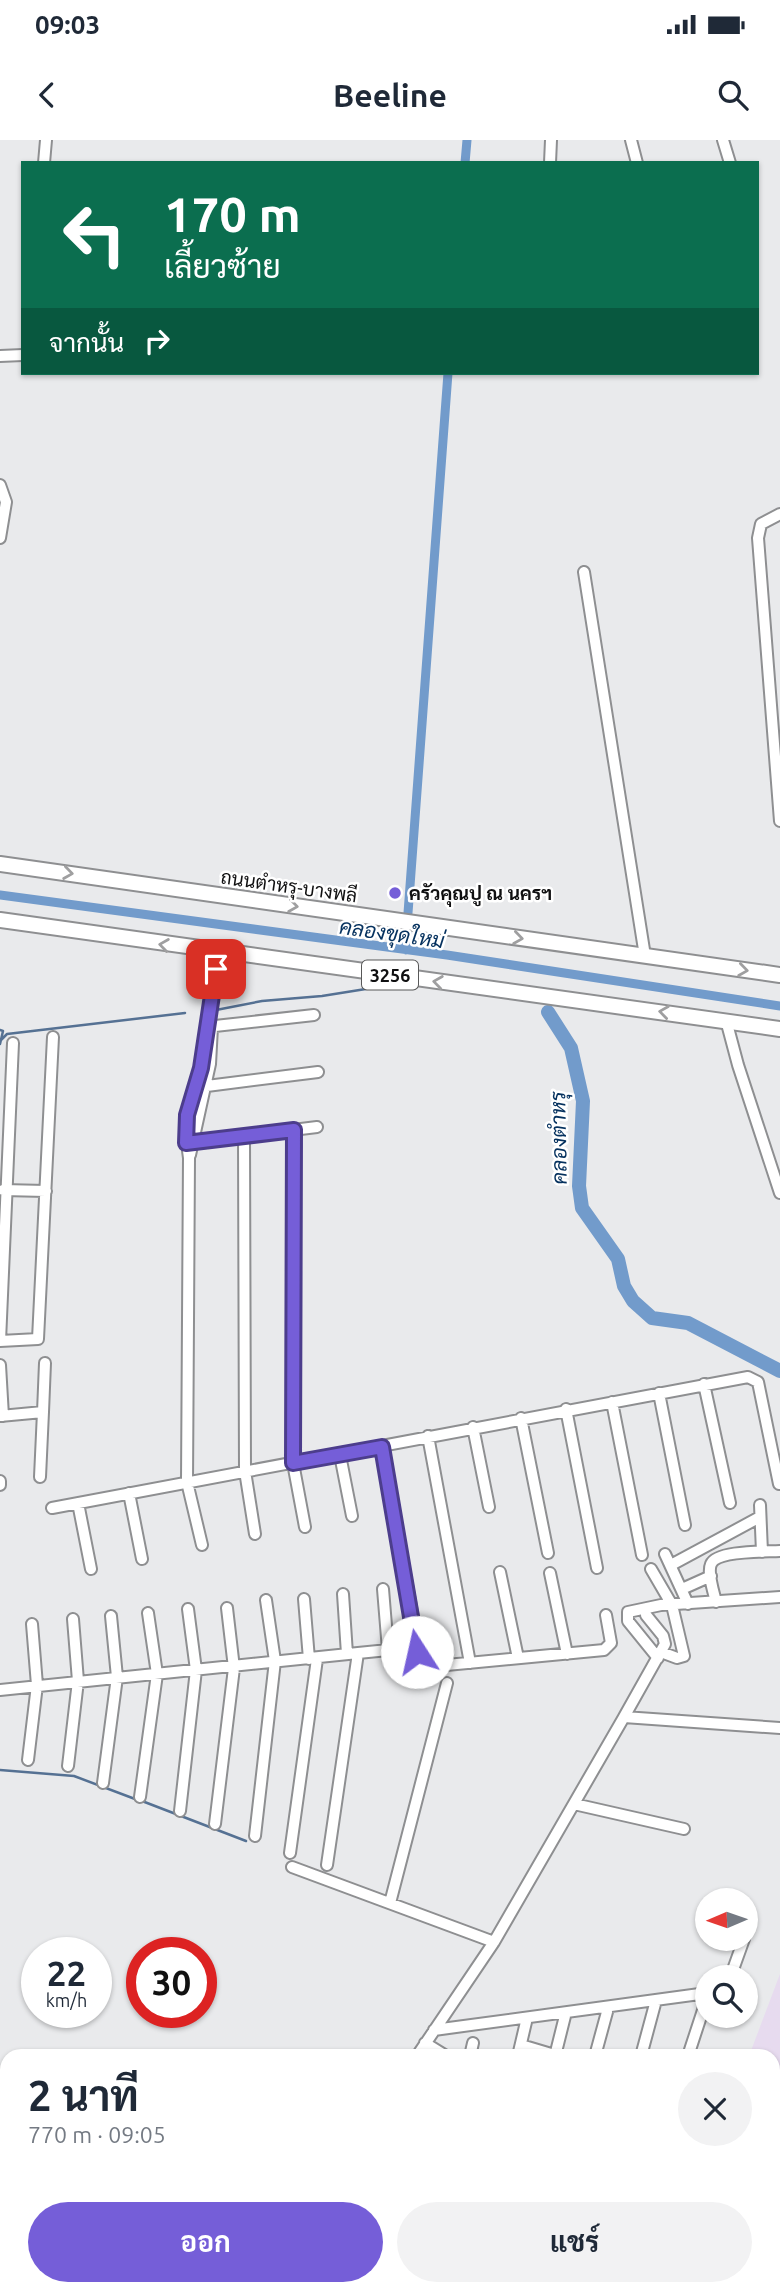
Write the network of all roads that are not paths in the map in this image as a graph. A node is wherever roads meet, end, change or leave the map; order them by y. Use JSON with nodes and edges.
{"nodes":[{"id":1,"x":46,"y":140,"type":"edge"},
{"id":2,"x":551,"y":140,"type":"edge"},
{"id":3,"x":631,"y":140,"type":"edge"},
{"id":4,"x":723,"y":140,"type":"edge"},
{"id":5,"x":44,"y":161,"type":"edge"},
{"id":6,"x":550,"y":161,"type":"edge"},
{"id":7,"x":636,"y":161,"type":"edge"},
{"id":8,"x":729,"y":161,"type":"edge"},
{"id":9,"x":21,"y":355,"type":"edge"},
{"id":10,"x":0,"y":356,"type":"edge"},
{"id":11,"x":0,"y":485,"type":"edge"},
{"id":12,"x":780,"y":513,"type":"edge"},
{"id":13,"x":0,"y":538,"type":"edge"},
{"id":14,"x":584,"y":572,"type":"dead end"},
{"id":15,"x":780,"y":821,"type":"edge"},
{"id":16,"x":0,"y":864,"type":"edge"},
{"id":17,"x":0,"y":920,"type":"edge"},
{"id":18,"x":219,"y":953,"type":"junction"},
{"id":19,"x":645,"y":956,"type":"junction"},
{"id":20,"x":780,"y":975,"type":"edge"},
{"id":21,"x":314,"y":1015,"type":"dead end"},
{"id":22,"x":726,"y":1020,"type":"junction"},
{"id":23,"x":209,"y":1027,"type":"junction"},
{"id":24,"x":780,"y":1028,"type":"edge"},
{"id":25,"x":53,"y":1037,"type":"dead end"},
{"id":26,"x":13,"y":1043,"type":"dead end"},
{"id":27,"x":318,"y":1072,"type":"dead end"},
{"id":28,"x":200,"y":1087,"type":"junction"},
{"id":29,"x":317,"y":1127,"type":"dead end"},
{"id":30,"x":294,"y":1130,"type":"junction"},
{"id":31,"x":244,"y":1136,"type":"junction"},
{"id":32,"x":190,"y":1142,"type":"junction"},
{"id":33,"x":3,"y":1190,"type":"edge"},
{"id":34,"x":46,"y":1191,"type":"junction"},
{"id":35,"x":780,"y":1193,"type":"edge"},
{"id":36,"x":45,"y":1363,"type":"dead end"},
{"id":37,"x":0,"y":1365,"type":"edge"},
{"id":38,"x":704,"y":1384,"type":"junction"},
{"id":39,"x":659,"y":1392,"type":"junction"},
{"id":40,"x":612,"y":1402,"type":"junction"},
{"id":41,"x":566,"y":1409,"type":"junction"},
{"id":42,"x":43,"y":1412,"type":"junction"},
{"id":43,"x":1,"y":1416,"type":"edge"},
{"id":44,"x":522,"y":1418,"type":"junction"},
{"id":45,"x":473,"y":1427,"type":"junction"},
{"id":46,"x":428,"y":1436,"type":"junction"},
{"id":47,"x":382,"y":1447,"type":"junction"},
{"id":48,"x":340,"y":1455,"type":"junction"},
{"id":49,"x":293,"y":1463,"type":"junction"},
{"id":50,"x":246,"y":1471,"type":"junction"},
{"id":51,"x":40,"y":1477,"type":"dead end"},
{"id":52,"x":187,"y":1482,"type":"junction"},
{"id":53,"x":779,"y":1484,"type":"edge"},
{"id":54,"x":128,"y":1493,"type":"junction"},
{"id":55,"x":78,"y":1503,"type":"junction"},
{"id":56,"x":730,"y":1503,"type":"dead end"},
{"id":57,"x":760,"y":1505,"type":"dead end"},
{"id":58,"x":489,"y":1507,"type":"dead end"},
{"id":59,"x":52,"y":1508,"type":"dead end"},
{"id":60,"x":352,"y":1516,"type":"dead end"},
{"id":61,"x":760,"y":1517,"type":"junction"},
{"id":62,"x":685,"y":1525,"type":"dead end"},
{"id":63,"x":305,"y":1527,"type":"dead end"},
{"id":64,"x":255,"y":1534,"type":"dead end"},
{"id":65,"x":729,"y":1534,"type":"junction"},
{"id":66,"x":202,"y":1545,"type":"dead end"},
{"id":67,"x":780,"y":1551,"type":"edge"},
{"id":68,"x":762,"y":1552,"type":"junction"},
{"id":69,"x":548,"y":1553,"type":"dead end"},
{"id":70,"x":665,"y":1554,"type":"dead end"},
{"id":71,"x":732,"y":1554,"type":"junction"},
{"id":72,"x":642,"y":1555,"type":"dead end"},
{"id":73,"x":142,"y":1559,"type":"dead end"},
{"id":74,"x":671,"y":1566,"type":"junction"},
{"id":75,"x":597,"y":1568,"type":"dead end"},
{"id":76,"x":90,"y":1569,"type":"dead end"},
{"id":77,"x":651,"y":1569,"type":"dead end"},
{"id":78,"x":500,"y":1572,"type":"dead end"},
{"id":79,"x":550,"y":1573,"type":"dead end"},
{"id":80,"x":711,"y":1576,"type":"junction"},
{"id":81,"x":383,"y":1588,"type":"dead end"},
{"id":82,"x":682,"y":1589,"type":"junction"},
{"id":83,"x":343,"y":1594,"type":"dead end"},
{"id":84,"x":780,"y":1597,"type":"edge"},
{"id":85,"x":304,"y":1599,"type":"dead end"},
{"id":86,"x":266,"y":1600,"type":"dead end"},
{"id":87,"x":716,"y":1602,"type":"junction"},
{"id":88,"x":688,"y":1604,"type":"junction"},
{"id":89,"x":672,"y":1605,"type":"junction"},
{"id":90,"x":228,"y":1608,"type":"dead end"},
{"id":91,"x":188,"y":1609,"type":"dead end"},
{"id":92,"x":148,"y":1613,"type":"dead end"},
{"id":93,"x":606,"y":1615,"type":"dead end"},
{"id":94,"x":646,"y":1615,"type":"dead end"},
{"id":95,"x":111,"y":1616,"type":"dead end"},
{"id":96,"x":73,"y":1619,"type":"dead end"},
{"id":97,"x":32,"y":1623,"type":"dead end"},
{"id":98,"x":352,"y":1653,"type":"junction"},
{"id":99,"x":567,"y":1654,"type":"junction"},
{"id":100,"x":659,"y":1655,"type":"junction"},
{"id":101,"x":518,"y":1658,"type":"junction"},
{"id":102,"x":313,"y":1659,"type":"junction"},
{"id":103,"x":275,"y":1661,"type":"junction"},
{"id":104,"x":470,"y":1663,"type":"junction"},
{"id":105,"x":234,"y":1668,"type":"junction"},
{"id":106,"x":196,"y":1670,"type":"junction"},
{"id":107,"x":157,"y":1674,"type":"junction"},
{"id":108,"x":117,"y":1676,"type":"junction"},
{"id":109,"x":78,"y":1681,"type":"junction"},
{"id":110,"x":447,"y":1683,"type":"dead end"},
{"id":111,"x":37,"y":1685,"type":"junction"},
{"id":112,"x":0,"y":1690,"type":"edge"},
{"id":113,"x":624,"y":1717,"type":"junction"},
{"id":114,"x":780,"y":1728,"type":"edge"},
{"id":115,"x":29,"y":1760,"type":"dead end"},
{"id":116,"x":68,"y":1766,"type":"dead end"},
{"id":117,"x":103,"y":1783,"type":"dead end"},
{"id":118,"x":140,"y":1797,"type":"dead end"},
{"id":119,"x":574,"y":1804,"type":"junction"},
{"id":120,"x":180,"y":1811,"type":"dead end"},
{"id":121,"x":215,"y":1824,"type":"dead end"},
{"id":122,"x":684,"y":1829,"type":"dead end"},
{"id":123,"x":255,"y":1836,"type":"dead end"},
{"id":124,"x":290,"y":1853,"type":"dead end"},
{"id":125,"x":327,"y":1865,"type":"dead end"},
{"id":126,"x":292,"y":1867,"type":"dead end"},
{"id":127,"x":390,"y":1903,"type":"junction"},
{"id":128,"x":494,"y":1942,"type":"junction"},
{"id":129,"x":695,"y":1997,"type":"edge"},
{"id":130,"x":655,"y":2004,"type":"dead end"},
{"id":131,"x":607,"y":2012,"type":"dead end"},
{"id":132,"x":565,"y":2016,"type":"dead end"},
{"id":133,"x":526,"y":2022,"type":"dead end"},
{"id":134,"x":697,"y":2028,"type":"edge"},
{"id":135,"x":434,"y":2030,"type":"junction"},
{"id":136,"x":425,"y":2043,"type":"junction"},
{"id":137,"x":473,"y":2043,"type":"dead end"},
{"id":138,"x":422,"y":2049,"type":"edge"},
{"id":139,"x":435,"y":2049,"type":"edge"},
{"id":140,"x":472,"y":2049,"type":"edge"},
{"id":141,"x":519,"y":2049,"type":"edge"},
{"id":142,"x":558,"y":2049,"type":"edge"},
{"id":143,"x":597,"y":2049,"type":"edge"},
{"id":144,"x":644,"y":2049,"type":"edge"},
{"id":145,"x":690,"y":2049,"type":"edge"}],
"edges":[{"from":1,"to":5,"type":"street"},
{"from":2,"to":6,"type":"street"},
{"from":3,"to":7,"type":"street"},
{"from":4,"to":8,"type":"street"},
{"from":9,"to":10,"type":"street"},
{"from":11,"to":13,"type":"street"},
{"from":12,"to":15,"type":"street"},
{"from":14,"to":19,"type":"street"},
{"from":16,"to":19,"type":"main road","name":"ถนนตำหรุ-บางพลี","one_way":true},
{"from":18,"to":17,"type":"main road","number":"3256","one_way":true},
{"from":22,"to":18,"type":"main road","number":"3256","one_way":true},
{"from":18,"to":23,"type":"street"},
{"from":19,"to":20,"type":"main road","name":"ถนนตำหรุ-บางพลี","one_way":true},
{"from":21,"to":23,"type":"street"},
{"from":22,"to":24,"type":"main road","number":"3256"},
{"from":22,"to":35,"type":"street"},
{"from":23,"to":28,"type":"street"},
{"from":25,"to":34,"type":"street"},
{"from":26,"to":33,"type":"street"},
{"from":27,"to":28,"type":"street"},
{"from":28,"to":32,"type":"street"},
{"from":29,"to":30,"type":"street"},
{"from":30,"to":31,"type":"street"},
{"from":30,"to":49,"type":"street"},
{"from":31,"to":32,"type":"street"},
{"from":31,"to":50,"type":"street"},
{"from":32,"to":52,"type":"street"},
{"from":33,"to":34,"type":"street"},
{"from":33,"to":34,"type":"street"},
{"from":36,"to":42,"type":"street"},
{"from":37,"to":43,"type":"street"},
{"from":38,"to":39,"type":"street"},
{"from":38,"to":53,"type":"street"},
{"from":38,"to":56,"type":"street"},
{"from":39,"to":40,"type":"street"},
{"from":39,"to":62,"type":"street"},
{"from":40,"to":41,"type":"street"},
{"from":40,"to":72,"type":"street"},
{"from":41,"to":44,"type":"street"},
{"from":41,"to":75,"type":"street"},
{"from":42,"to":43,"type":"street"},
{"from":42,"to":51,"type":"street"},
{"from":44,"to":45,"type":"street"},
{"from":44,"to":69,"type":"street"},
{"from":45,"to":46,"type":"street"},
{"from":45,"to":58,"type":"street"},
{"from":46,"to":47,"type":"street"},
{"from":46,"to":104,"type":"street"},
{"from":47,"to":48,"type":"street"},
{"from":47,"to":104,"type":"street"},
{"from":48,"to":49,"type":"street"},
{"from":48,"to":60,"type":"street"},
{"from":49,"to":50,"type":"street"},
{"from":49,"to":63,"type":"street"},
{"from":50,"to":52,"type":"street"},
{"from":50,"to":64,"type":"street"},
{"from":52,"to":54,"type":"street"},
{"from":52,"to":66,"type":"street"},
{"from":54,"to":55,"type":"street"},
{"from":54,"to":73,"type":"street"},
{"from":55,"to":59,"type":"street"},
{"from":55,"to":76,"type":"street"},
{"from":57,"to":61,"type":"street"},
{"from":61,"to":65,"type":"street"},
{"from":61,"to":68,"type":"street"},
{"from":65,"to":71,"type":"street"},
{"from":65,"to":74,"type":"street"},
{"from":67,"to":68,"type":"street"},
{"from":68,"to":71,"type":"street"},
{"from":70,"to":74,"type":"street"},
{"from":71,"to":80,"type":"street"},
{"from":74,"to":82,"type":"street"},
{"from":77,"to":89,"type":"street"},
{"from":78,"to":101,"type":"street"},
{"from":79,"to":99,"type":"street"},
{"from":80,"to":82,"type":"street"},
{"from":80,"to":87,"type":"street"},
{"from":81,"to":98,"type":"street"},
{"from":82,"to":88,"type":"street"},
{"from":83,"to":98,"type":"street"},
{"from":84,"to":87,"type":"street"},
{"from":85,"to":102,"type":"street"},
{"from":86,"to":103,"type":"street"},
{"from":87,"to":88,"type":"street"},
{"from":88,"to":89,"type":"street"},
{"from":89,"to":100,"type":"street"},
{"from":89,"to":100,"type":"street"},
{"from":90,"to":105,"type":"street"},
{"from":91,"to":106,"type":"street"},
{"from":92,"to":107,"type":"street"},
{"from":93,"to":99,"type":"street"},
{"from":94,"to":100,"type":"street"},
{"from":95,"to":108,"type":"street"},
{"from":96,"to":109,"type":"street"},
{"from":97,"to":111,"type":"street"},
{"from":98,"to":102,"type":"street"},
{"from":98,"to":125,"type":"street"},
{"from":99,"to":101,"type":"street"},
{"from":100,"to":113,"type":"street"},
{"from":101,"to":104,"type":"street"},
{"from":102,"to":103,"type":"street"},
{"from":102,"to":124,"type":"street"},
{"from":103,"to":105,"type":"street"},
{"from":103,"to":123,"type":"street"},
{"from":105,"to":106,"type":"street"},
{"from":105,"to":121,"type":"street"},
{"from":106,"to":107,"type":"street"},
{"from":106,"to":120,"type":"street"},
{"from":107,"to":108,"type":"street"},
{"from":107,"to":118,"type":"street"},
{"from":108,"to":109,"type":"street"},
{"from":108,"to":117,"type":"street"},
{"from":109,"to":111,"type":"street"},
{"from":109,"to":116,"type":"street"},
{"from":110,"to":127,"type":"street"},
{"from":111,"to":112,"type":"street"},
{"from":111,"to":115,"type":"street"},
{"from":113,"to":114,"type":"street"},
{"from":113,"to":119,"type":"street"},
{"from":119,"to":122,"type":"street"},
{"from":119,"to":128,"type":"street"},
{"from":126,"to":127,"type":"street"},
{"from":127,"to":128,"type":"street"},
{"from":128,"to":135,"type":"street"},
{"from":129,"to":135,"type":"street"},
{"from":130,"to":144,"type":"street"},
{"from":131,"to":143,"type":"street"},
{"from":132,"to":142,"type":"street"},
{"from":133,"to":141,"type":"street"},
{"from":134,"to":145,"type":"street"},
{"from":135,"to":136,"type":"street"},
{"from":136,"to":138,"type":"street"},
{"from":136,"to":139,"type":"street"},
{"from":137,"to":140,"type":"street"}]}
